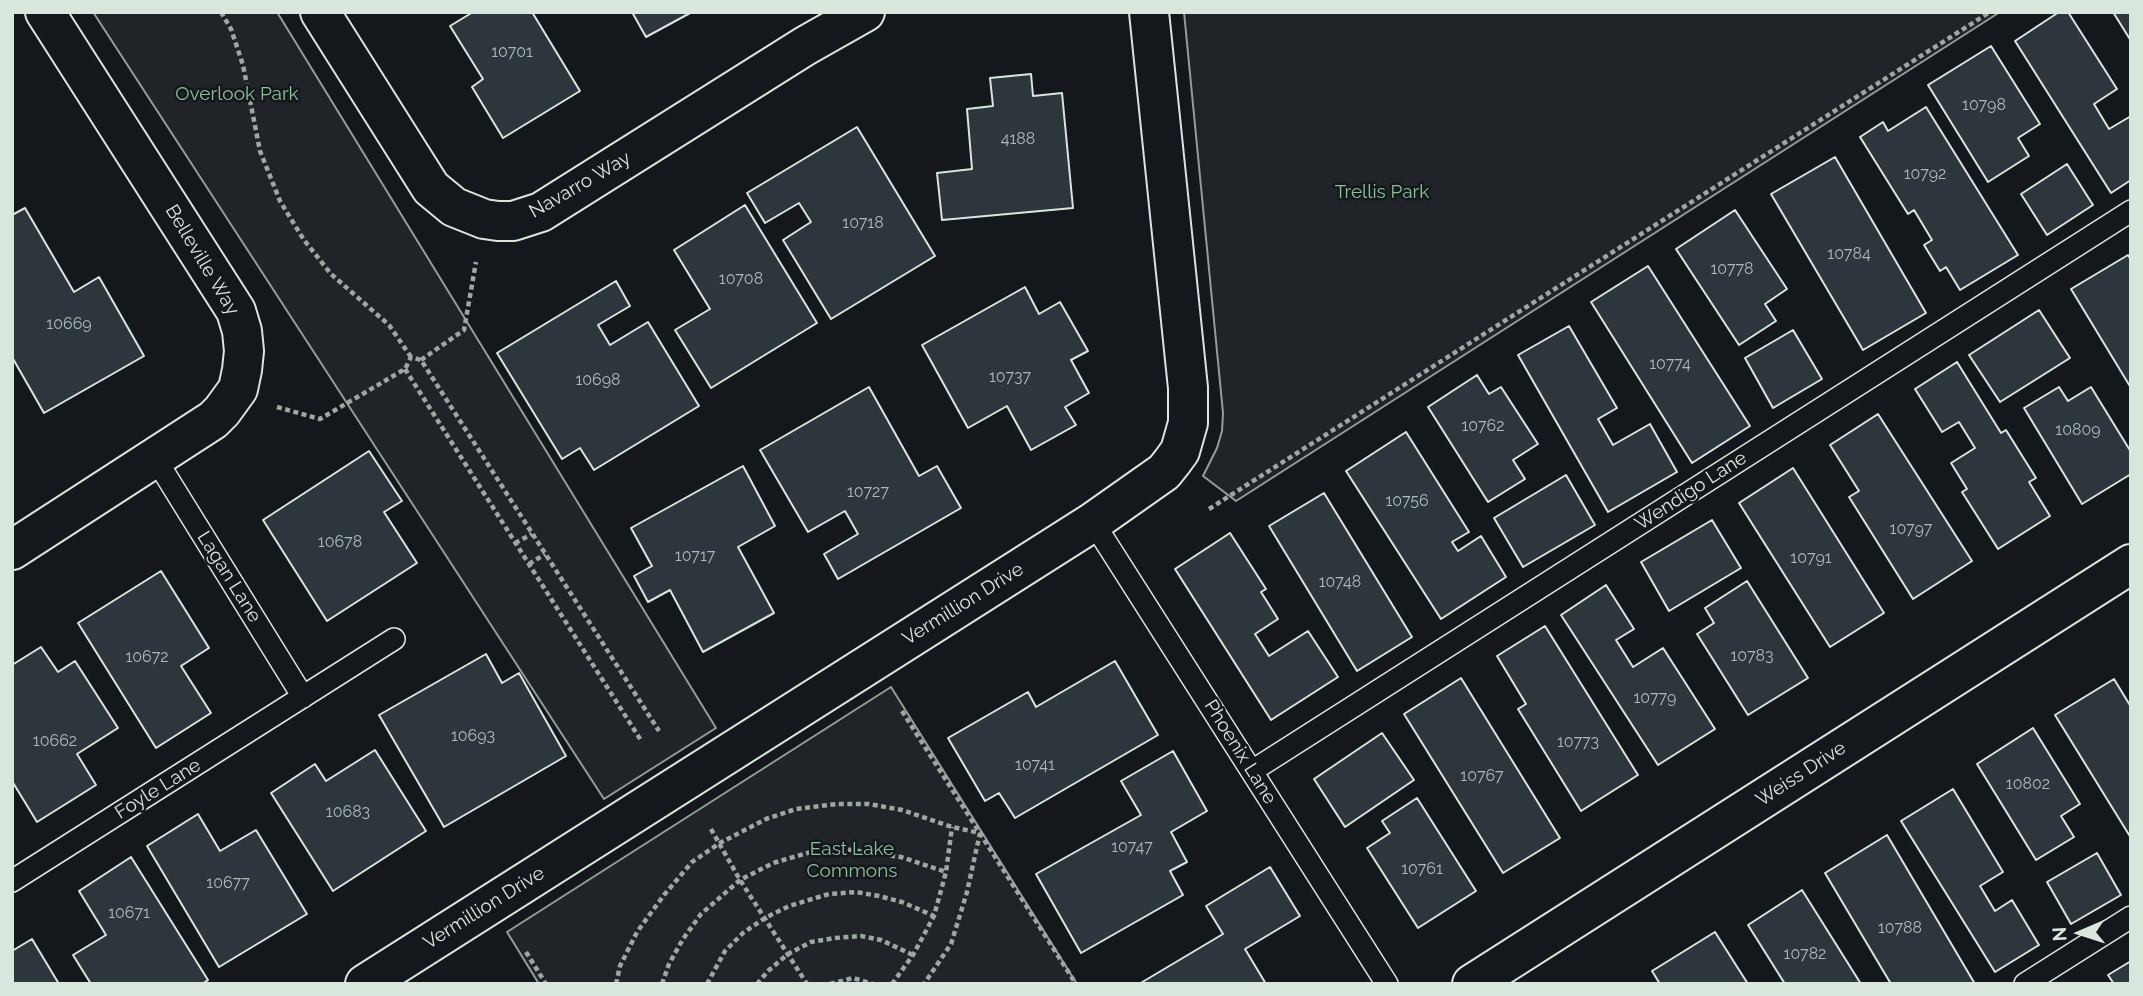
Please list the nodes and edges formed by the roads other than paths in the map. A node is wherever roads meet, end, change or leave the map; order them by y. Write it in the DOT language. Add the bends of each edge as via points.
graph roads {
  1 [pos="45,12"];
  2 [pos="320,12"];
  3 [pos="865,12"];
  4 [pos="1149,12"];
  5 [pos="2131,211"];
  6 [pos="155,458"];
  7 [pos="1093,522"];
  8 [pos="12,550"];
  9 [pos="2131,564"];
  10 [pos="394,639"];
  11 [pos="303,697"];
  12 [pos="1252,771"];
  13 [pos="12,881"];
  14 [pos="2131,917"];
  15 [pos="1490,979"];
  16 [pos="365,984"];
  17 [pos="1387,984"];
  18 [pos="2025,984"];
  1 -- 6 [label="street, Belleville Way" via="236,312 242,331 242,370 230,401 213,420"];
  2 -- 3 [label="street, Navarro Way" via="431,188 462,211 498,221 541,212"];
  4 -- 7 [label="street, Vermillion Drive" via="1188,424 1180,451 1164,472"];
  5 -- 12 [label="lane, Wendigo Lane"];
  6 -- 8 [label="street, Belleville Way"];
  6 -- 11 [label="lane, Lagan Lane"];
  7 -- 12 [label="lane, Phoenix Lane"];
  7 -- 16 [label="street, Vermillion Drive"];
  9 -- 15 [label="street, Weiss Drive"];
  10 -- 11 [label="lane, Foyle Lane"];
  11 -- 13 [label="lane, Foyle Lane"];
  12 -- 17 [label="lane, Phoenix Lane"];
  14 -- 18 [label="lane"];
}
